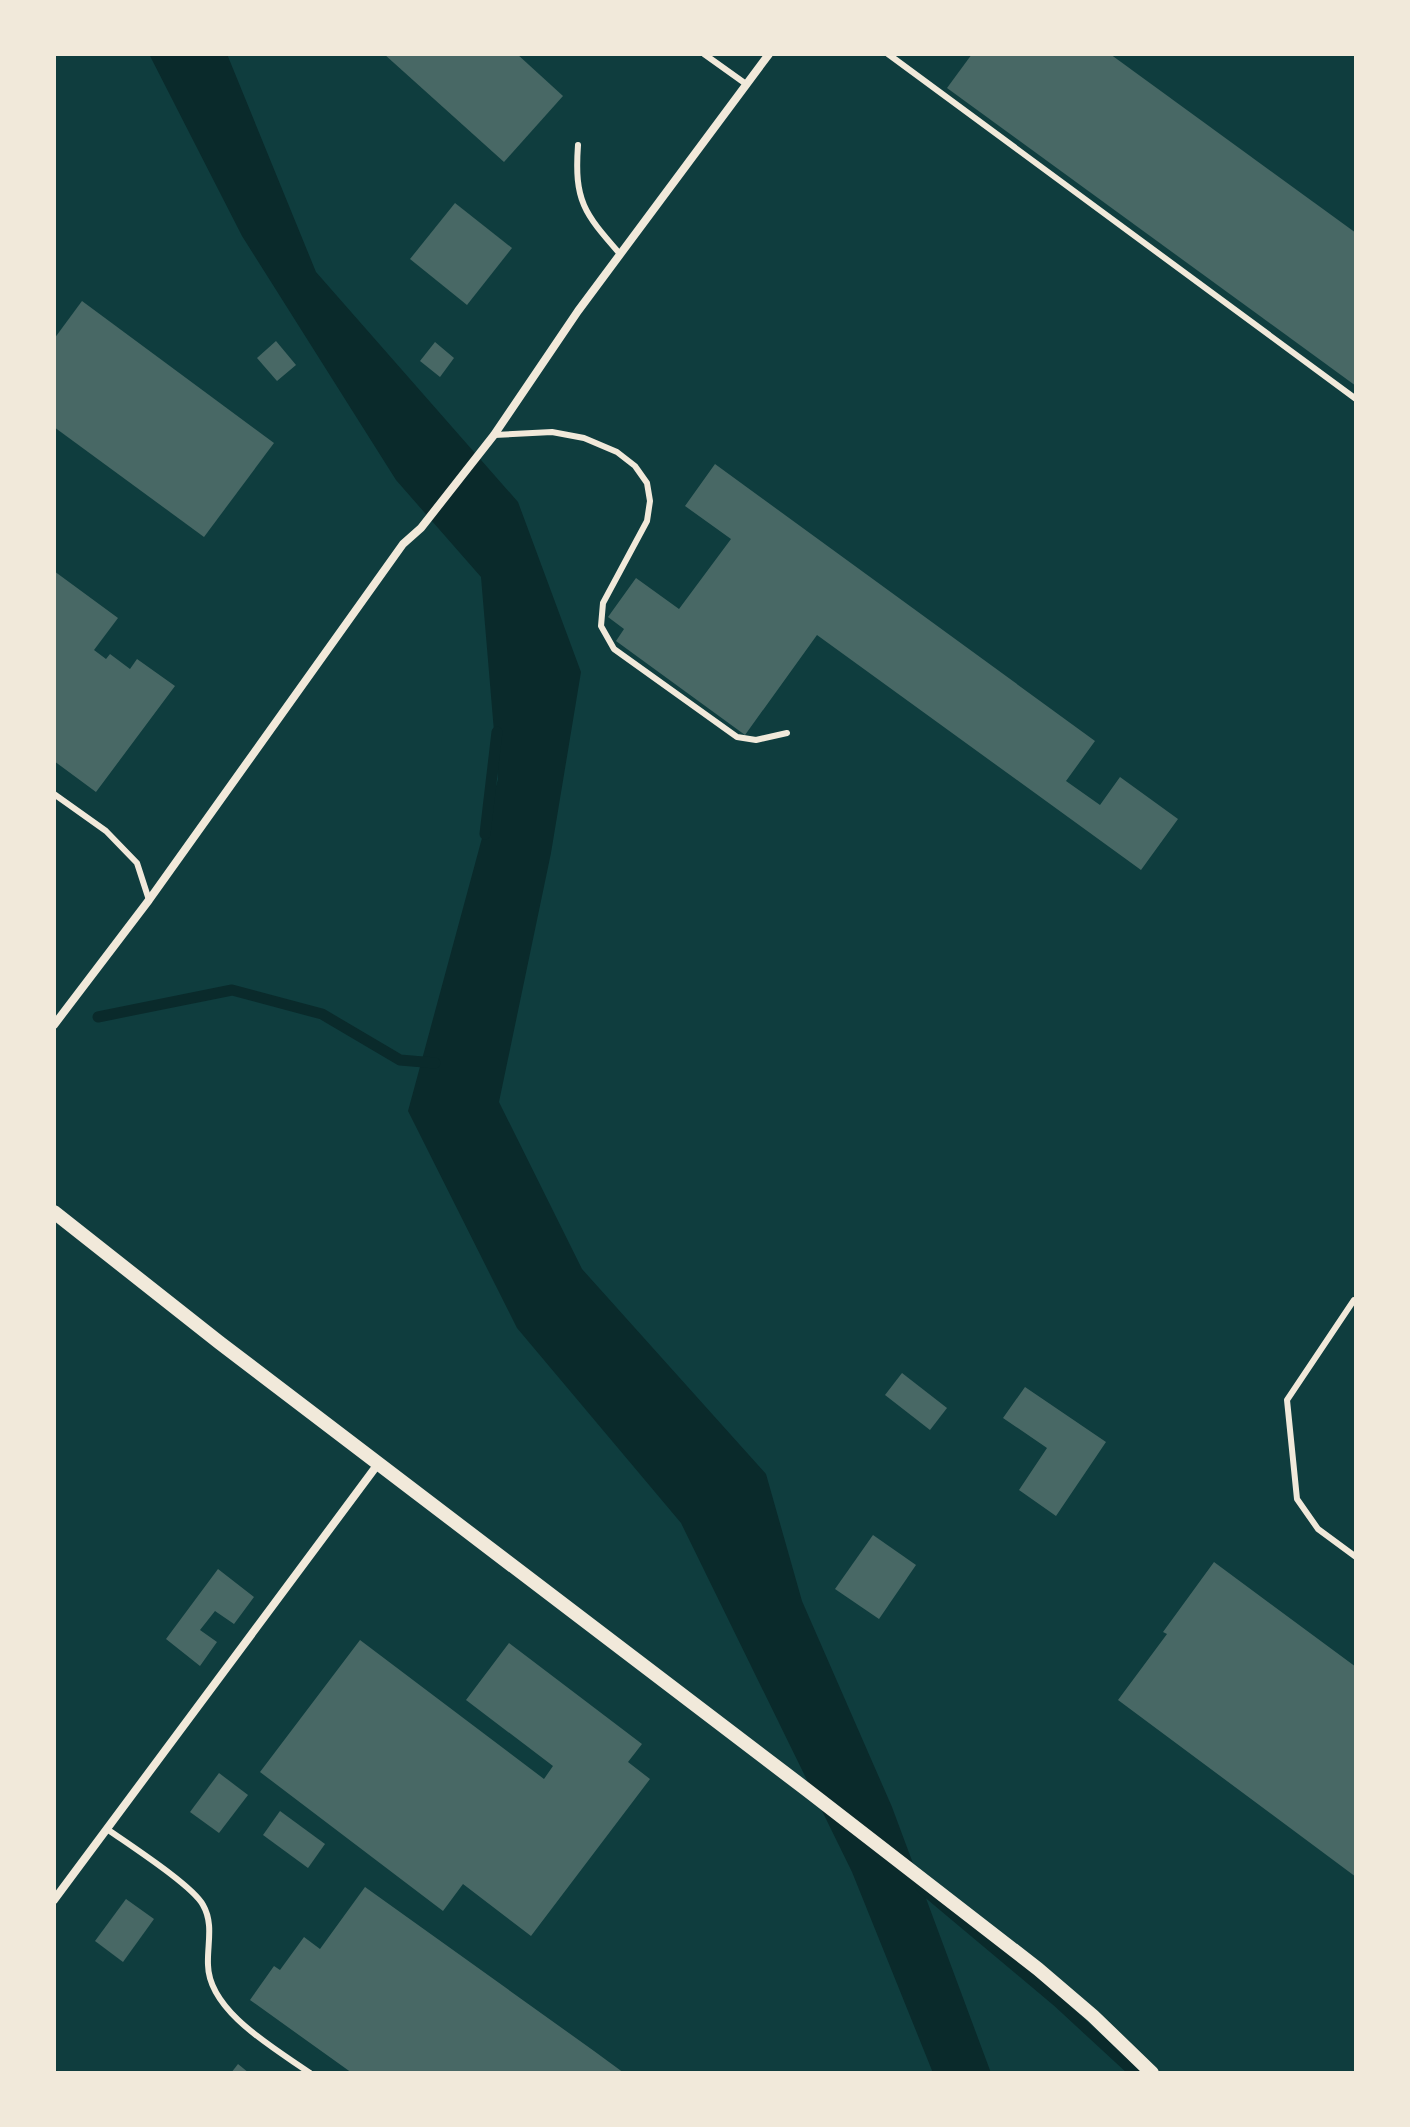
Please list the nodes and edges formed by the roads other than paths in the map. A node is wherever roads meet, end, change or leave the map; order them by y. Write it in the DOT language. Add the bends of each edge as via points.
graph roads {
  1 [pos="704,54"];
  2 [pos="769,54"];
  3 [pos="888,54"];
  4 [pos="746,84"];
  5 [pos="578,145"];
  6 [pos="620,254"];
  7 [pos="1356,399"];
  8 [pos="494,435"];
  9 [pos="787,733"];
  10 [pos="54,794"];
  11 [pos="149,900"];
  12 [pos="54,1025"];
  13 [pos="54,1212"];
  14 [pos="1356,1300"];
  15 [pos="378,1464"];
  16 [pos="1356,1557"];
  17 [pos="107,1829"];
  18 [pos="54,1900"];
  19 [pos="310,2073"];
  20 [pos="1152,2073"];
  1 -- 4 [label="lane"];
  2 -- 4 [label="street"];
  3 -- 7 [label="lane"];
  4 -- 6 [label="street"];
  5 -- 6 [label="lane" via="582,202"];
  6 -- 8 [label="street"];
  8 -- 9 [label="lane" via="552,432 584,438 635,466 647,483 650,501 647,521 603,603 601,626 614,649 737,737 756,740"];
  8 -- 11 [label="street" via="403,544"];
  10 -- 11 [label="lane" via="106,831 137,863"];
  11 -- 12 [label="street"];
  13 -- 15 [label="street"];
  14 -- 16 [label="lane" via="1287,1400 1297,1499 1318,1529"];
  15 -- 17 [label="street"];
  15 -- 20 [label="street" via="1038,1969"];
  17 -- 18 [label="street"];
  17 -- 19 [label="lane" via="203,1904 214,1992 237,2019"];
}
